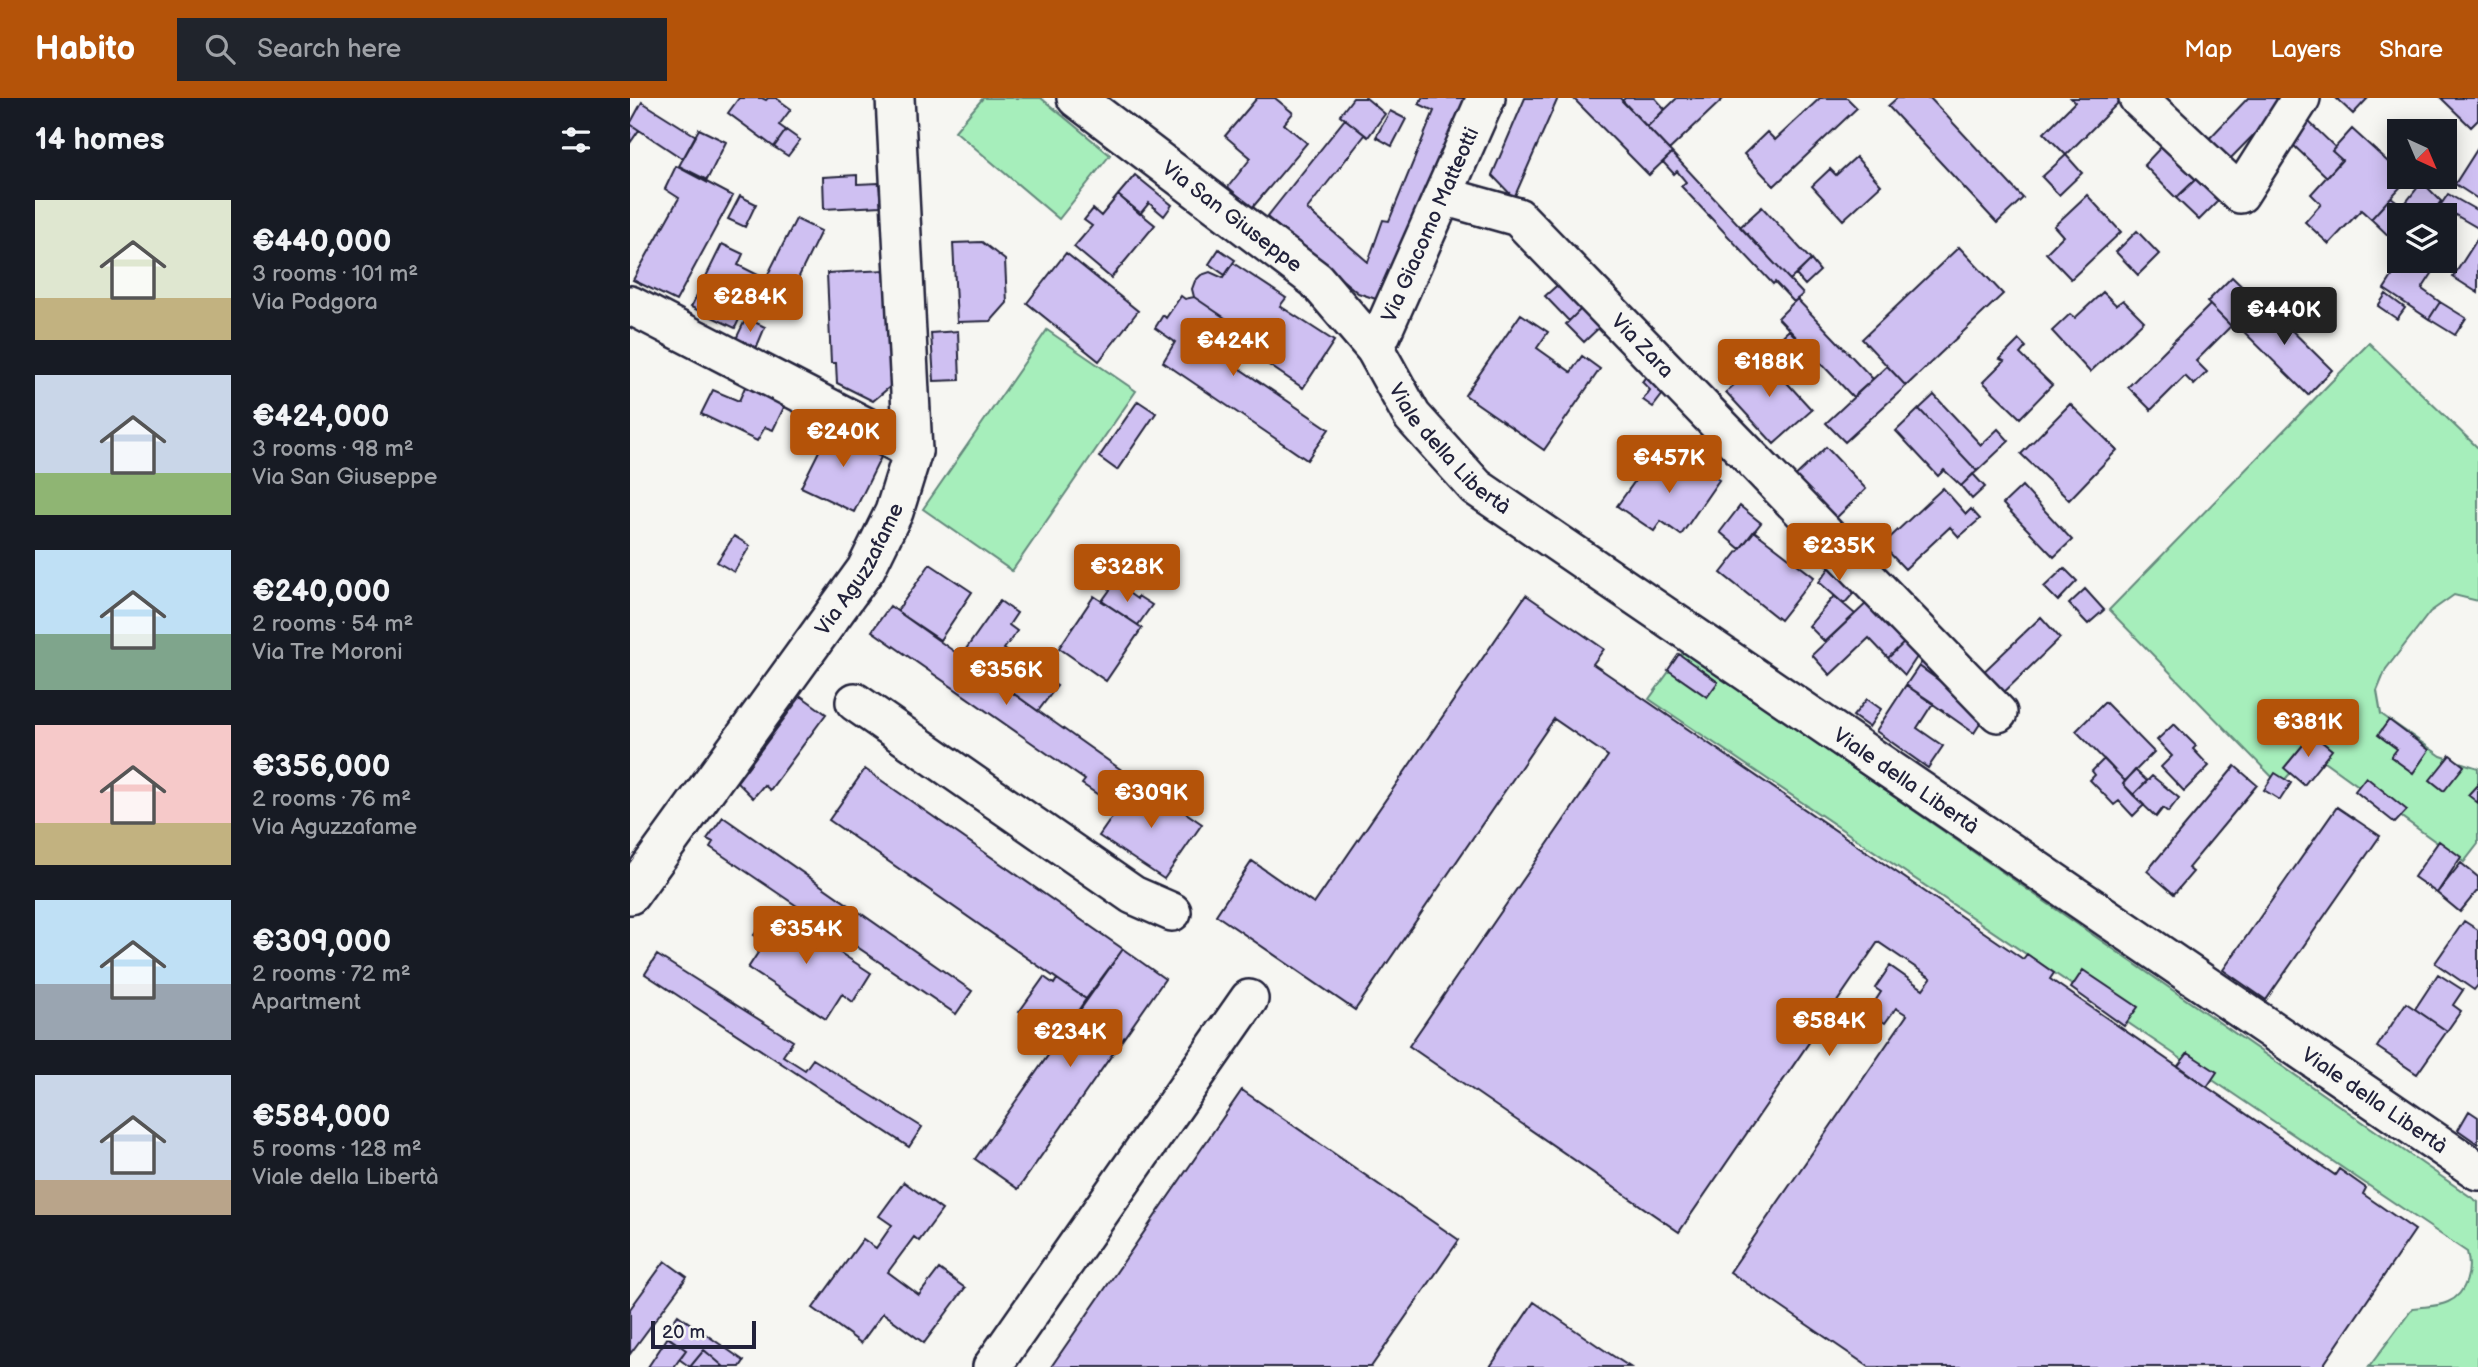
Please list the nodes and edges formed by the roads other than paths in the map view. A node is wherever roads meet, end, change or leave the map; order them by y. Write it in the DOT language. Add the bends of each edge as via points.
graph roads {
  1 [pos="895,98"];
  2 [pos="1076,98"];
  3 [pos="1486,98"];
  4 [pos="2138,98"];
  5 [pos="2301,98"];
  6 [pos="1443,196"];
  7 [pos="630,304"];
  8 [pos="1375,349"];
  9 [pos="912,451"];
  10 [pos="855,702"];
  11 [pos="1997,713"];
  12 [pos="630,895"];
  13 [pos="1172,912"];
  14 [pos="1249,999"];
  15 [pos="2478,1171"];
  16 [pos="992,1367"];
  1 -- 9 [label="street, Via Aguzzafame"];
  2 -- 8 [label="street, Via San Giuseppe" via="1316,280"];
  3 -- 6 [label="street, Via Giacomo Matteotti"];
  4 -- 5 [label="street" via="2240,194"];
  6 -- 8 [label="street, Via Giacomo Matteotti"];
  6 -- 11 [label="street, Via Zara" via="1518,217"];
  7 -- 9 [label="street"];
  8 -- 15 [label="street, Viale della Libertà" via="1412,416 1476,487"];
  9 -- 12 [label="street, Via Aguzzafame" via="894,512 866,569"];
  10 -- 13 [label="street" via="1133,895"];
  14 -- 16 [label="street"];
}
